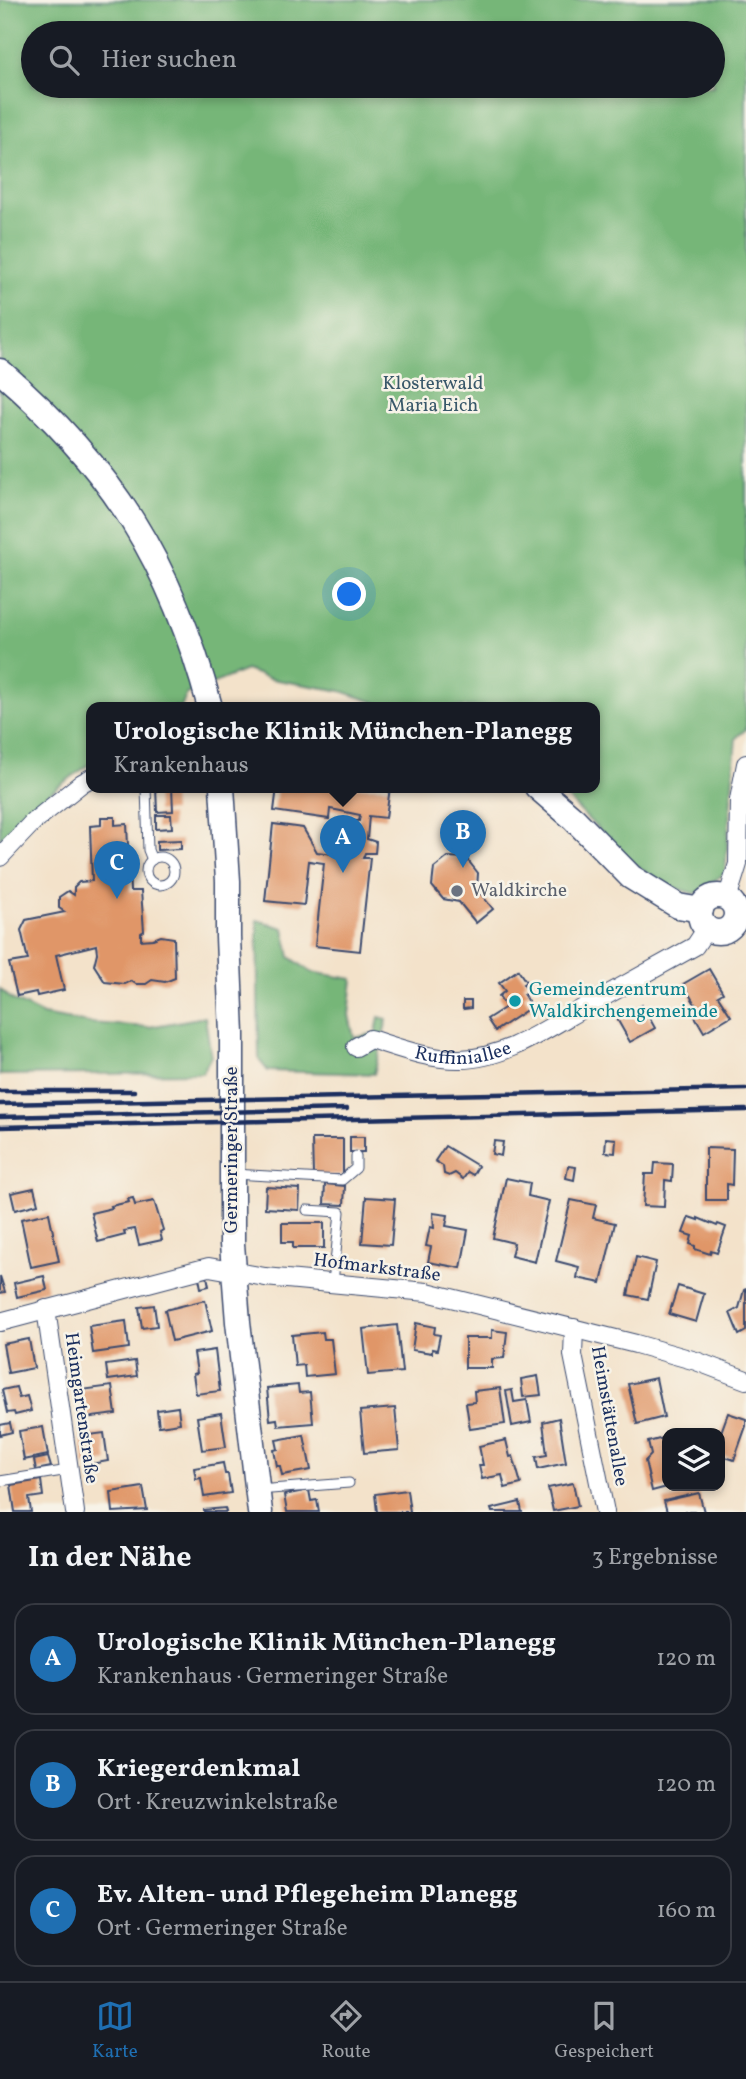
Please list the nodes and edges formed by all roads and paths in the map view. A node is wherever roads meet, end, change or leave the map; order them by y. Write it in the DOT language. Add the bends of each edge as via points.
graph roads {
  1 [pos="0,371"];
  2 [pos="208,702"];
  3 [pos="746,764"];
  4 [pos="86,781"];
  5 [pos="146,793"];
  6 [pos="222,793"];
  7 [pos="544,793"];
  8 [pos="0,857"];
  9 [pos="152,860"];
  10 [pos="736,913"];
  11 [pos="704,919"];
  12 [pos="356,1046"];
  13 [pos="356,1156"];
  14 [pos="232,1174"];
  15 [pos="307,1210"];
  16 [pos="234,1273"];
  17 [pos="333,1283"];
  18 [pos="46,1309"];
  19 [pos="0,1322"];
  20 [pos="574,1328"];
  21 [pos="746,1380"];
  22 [pos="68,1470"];
  23 [pos="0,1481"];
  24 [pos="349,1483"];
  25 [pos="258,1501"];
  26 [pos="75,1512"];
  27 [pos="605,1512"];
  1 -- 2 [label="main road" via="36,401 98,470 146,540 174,601"];
  3 -- 10 [label="street" via="739,800"];
  4 -- 8 [label="street" via="33,822"];
  5 -- 9 [label="lane"];
  6 -- 14 [label="main road, Germeringer Straße" via="232,1024"];
  7 -- 11 [label="main road" via="631,877"];
  10 -- 11 [label="main road, Ruffiniallee" via="727,930 713,932"];
  11 -- 12 [label="street, Ruffiniallee" via="695,946 510,1047 460,1059 421,1056 370,1039"];
  13 -- 14 [label="lane" via="356,1168 342,1181"];
  14 -- 16 [label="main road, Germeringer Straße"];
  15 -- 17 [label="lane" via="340,1212"];
  16 -- 17 [label="street, Hofmarkstraße"];
  16 -- 18 [label="street, Hofmarkstraße" via="209,1267"];
  16 -- 25 [label="main road, Germeringer Straße"];
  17 -- 20 [label="street, Hofmarkstraße" via="427,1292"];
  18 -- 19 [label="street, Hofmarkstraße"];
  18 -- 22 [label="street, Heimgartenstraße"];
  20 -- 21 [label="street, Hofmarkstraße" via="696,1361"];
  20 -- 27 [label="street, Heimstättenallee" via="573,1355"];
  22 -- 23 [label="lane"];
  22 -- 26 [label="street, Heimgartenstraße"];
  24 -- 25 [label="lane"];
}
